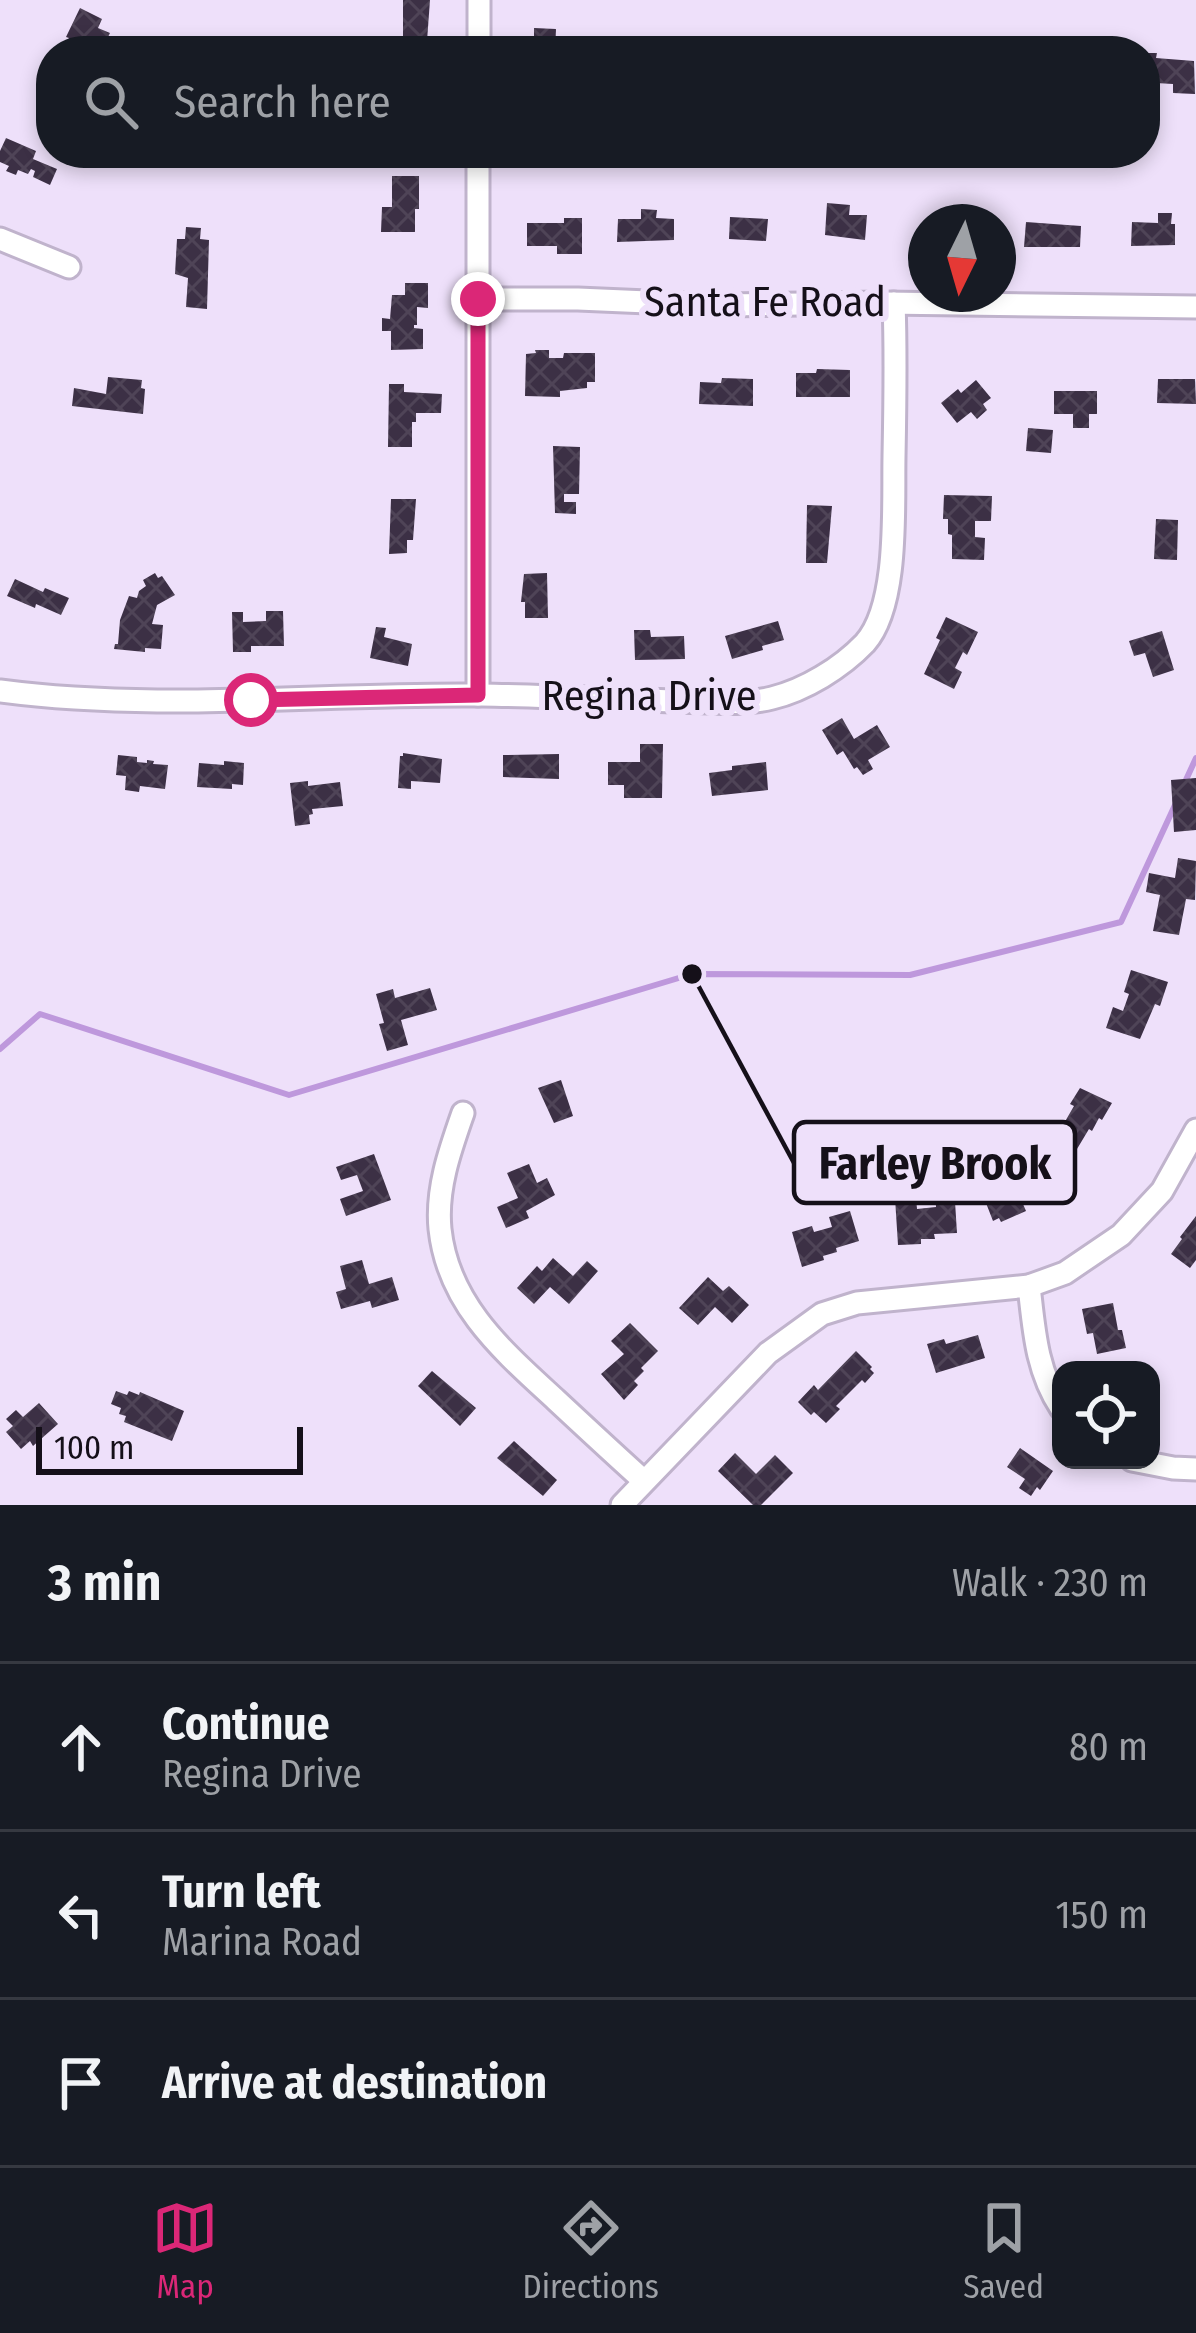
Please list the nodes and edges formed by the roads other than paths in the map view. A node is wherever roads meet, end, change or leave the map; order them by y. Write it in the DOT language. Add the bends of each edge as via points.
graph roads {
  1 [pos="478,0"];
  2 [pos="478,36"];
  3 [pos="478,168"];
  4 [pos="0,238"];
  5 [pos="69,268"];
  6 [pos="478,299"];
  7 [pos="894,303"];
  8 [pos="1196,307"];
  9 [pos="0,691"];
  10 [pos="478,695"];
  11 [pos="463,1113"];
  12 [pos="1196,1130"];
  13 [pos="1029,1286"];
  14 [pos="1052,1393"];
  15 [pos="1160,1465"];
  16 [pos="1196,1468"];
  17 [pos="644,1481"];
  18 [pos="622,1505"];
  1 -- 2 [label="street"];
  3 -- 6 [label="street"];
  4 -- 5 [label="street"];
  6 -- 7 [label="street, Santa Fe Road"];
  6 -- 10 [label="street"];
  7 -- 8 [label="street, Santa Fe Road"];
  7 -- 10 [label="street, Regina Drive" via="892,560 867,640 822,677 770,699"];
  9 -- 10 [label="street, Regina Drive" via="251,700"];
  11 -- 17 [label="street" via="440,1197 446,1260 458,1289 497,1345"];
  12 -- 13 [label="street" via="1162,1191 1121,1235 1065,1273"];
  13 -- 14 [label="street" via="1037,1355"];
  13 -- 17 [label="street" via="857,1303 822,1314 768,1353"];
  15 -- 16 [label="street"];
  17 -- 18 [label="street"];
}
